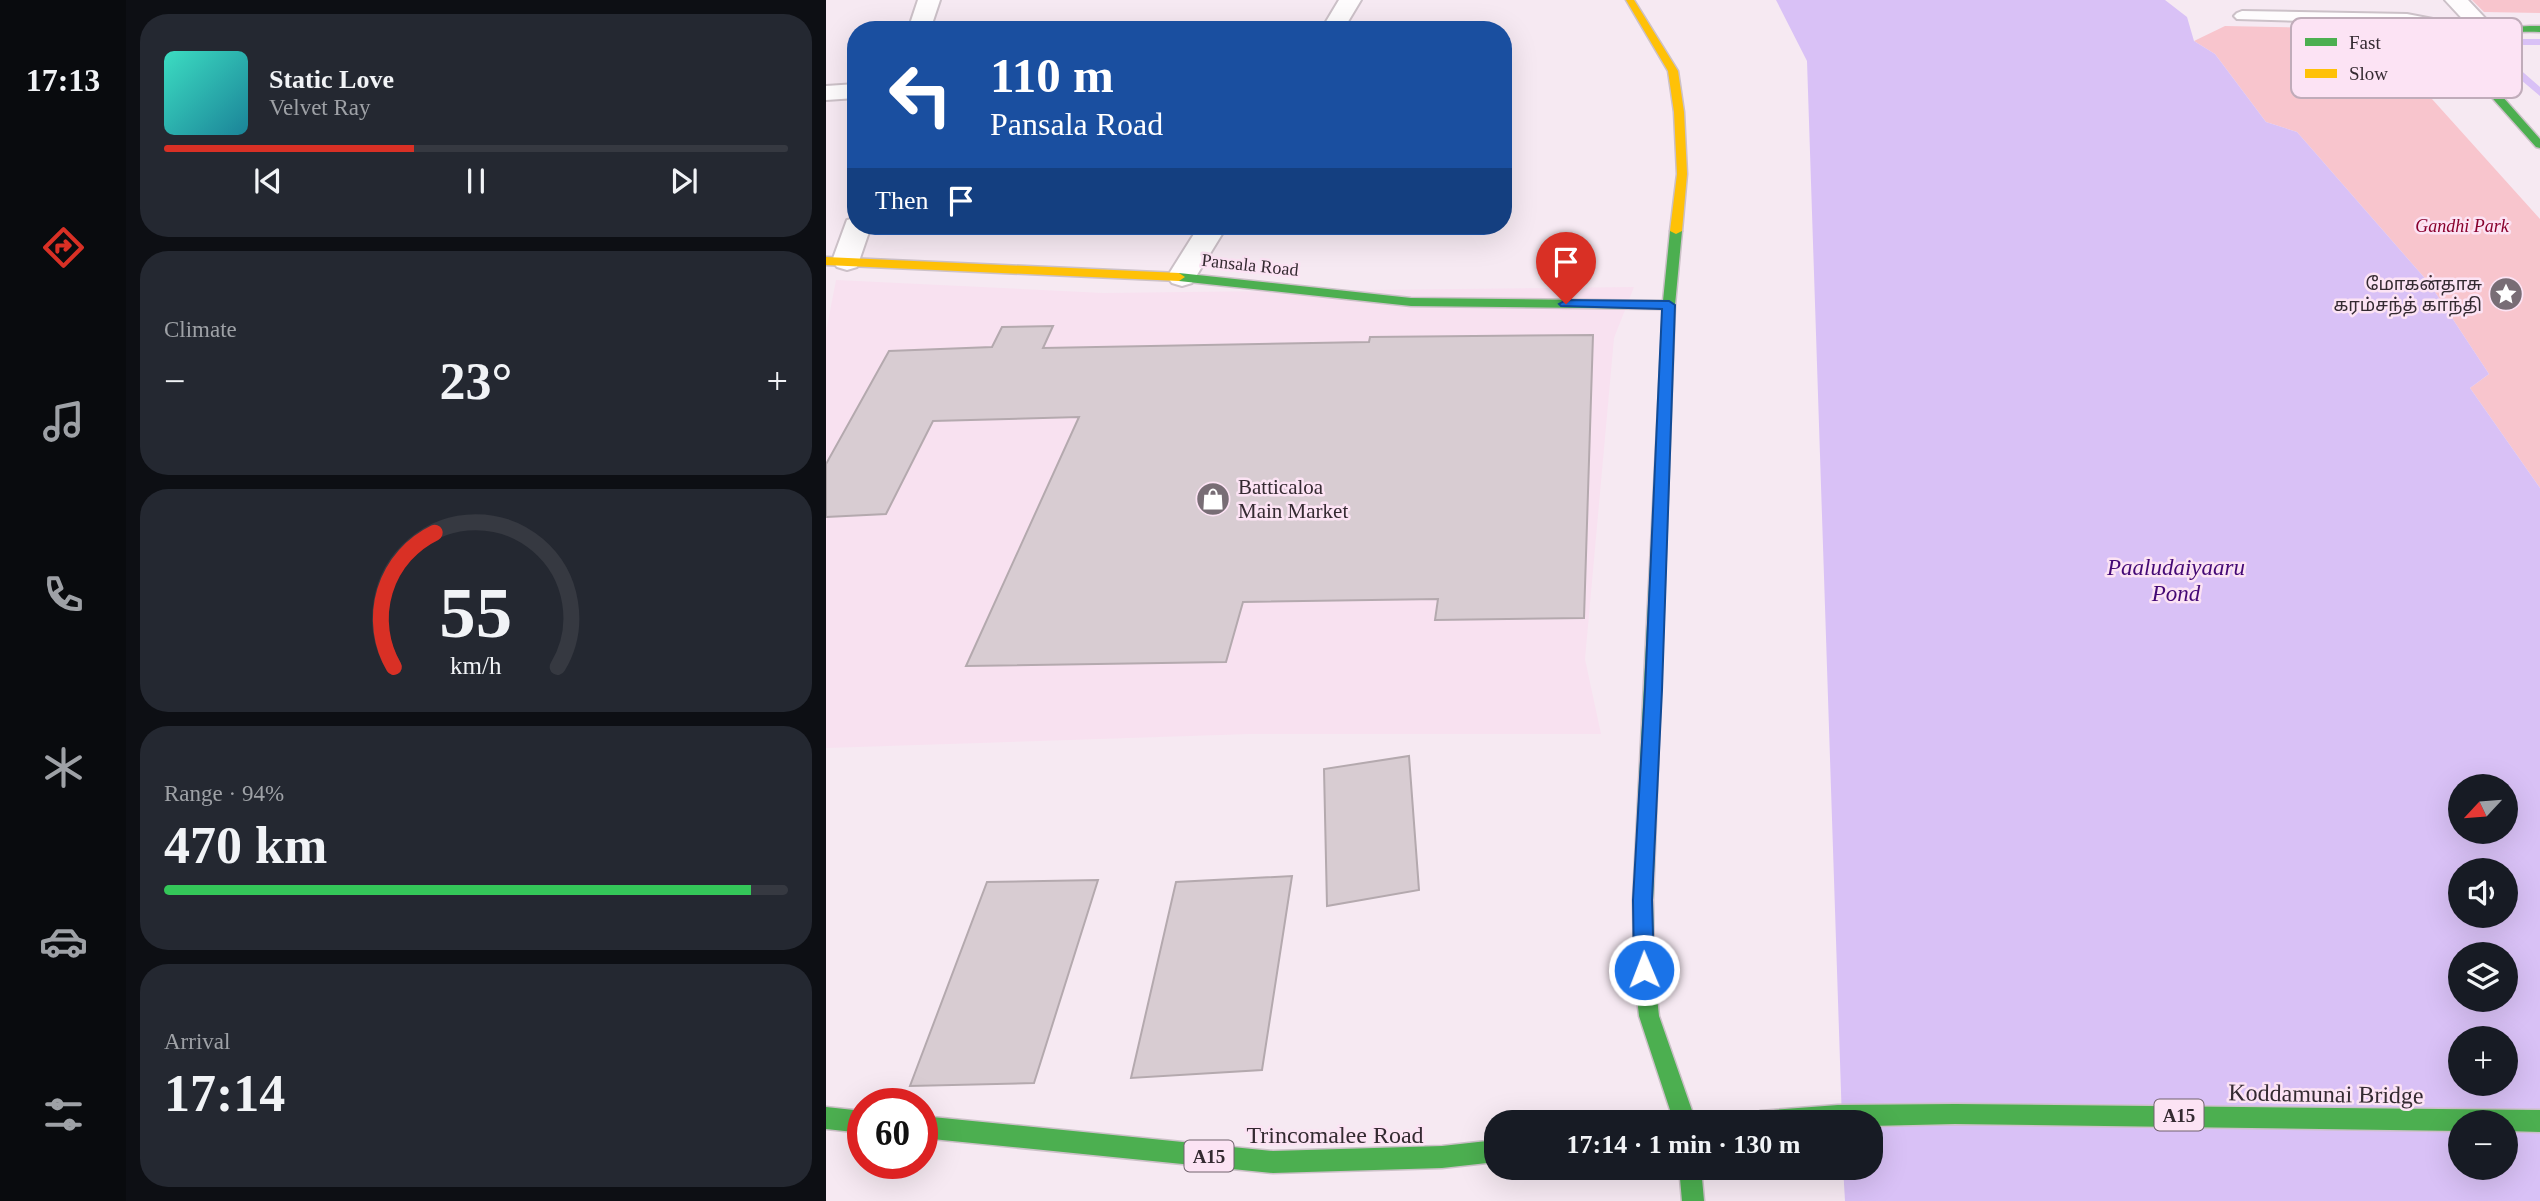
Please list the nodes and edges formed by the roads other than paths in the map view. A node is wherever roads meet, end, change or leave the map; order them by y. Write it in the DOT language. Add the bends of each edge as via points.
graph roads {
  1 [pos="929,0"];
  2 [pos="1350,0"];
  3 [pos="1630,0"];
  4 [pos="2455,0"];
  5 [pos="2242,16"];
  6 [pos="2352,18"];
  7 [pos="2473,18"];
  8 [pos="922,21"];
  9 [pos="1337,21"];
  10 [pos="2540,29"];
  11 [pos="2522,30"];
  12 [pos="847,92"];
  13 [pos="826,93"];
  14 [pos="2498,98"];
  15 [pos="2540,145"];
  16 [pos="852,235"];
  17 [pos="1208,235"];
  18 [pos="836,261"];
  19 [pos="1182,277"];
  20 [pos="1669,305"];
  21 [pos="1681,1110"];
  22 [pos="1883,1116"];
  23 [pos="826,1118"];
  24 [pos="847,1120"];
  25 [pos="2540,1121"];
  26 [pos="938,1129"];
  27 [pos="1484,1152"];
  28 [pos="1691,1180"];
  29 [pos="1692,1201"];
  1 -- 8 [label="street"];
  2 -- 9 [label="street"];
  3 -- 20 [label="main road" via="1673,71 1679,112 1682,174"];
  4 -- 7 [label="street"];
  5 -- 6 [label="lane"];
  10 -- 11 [label="main road"];
  12 -- 13 [label="street"];
  14 -- 15 [label="main road"];
  16 -- 18 [label="street"];
  17 -- 19 [label="street"];
  18 -- 19 [label="main road, Pansala Road"];
  19 -- 20 [label="main road, Pansala Road" via="1411,302"];
  20 -- 21 [label="main road" via="1643,900 1644,970 1649,1016"];
  22 -- 25 [label="main road, Koddamunai Bridge / A15"];
  23 -- 24 [label="main road"];
  26 -- 27 [label="main road, Trincomalee Road / A15" via="1273,1162"];
  28 -- 29 [label="main road"];
}
